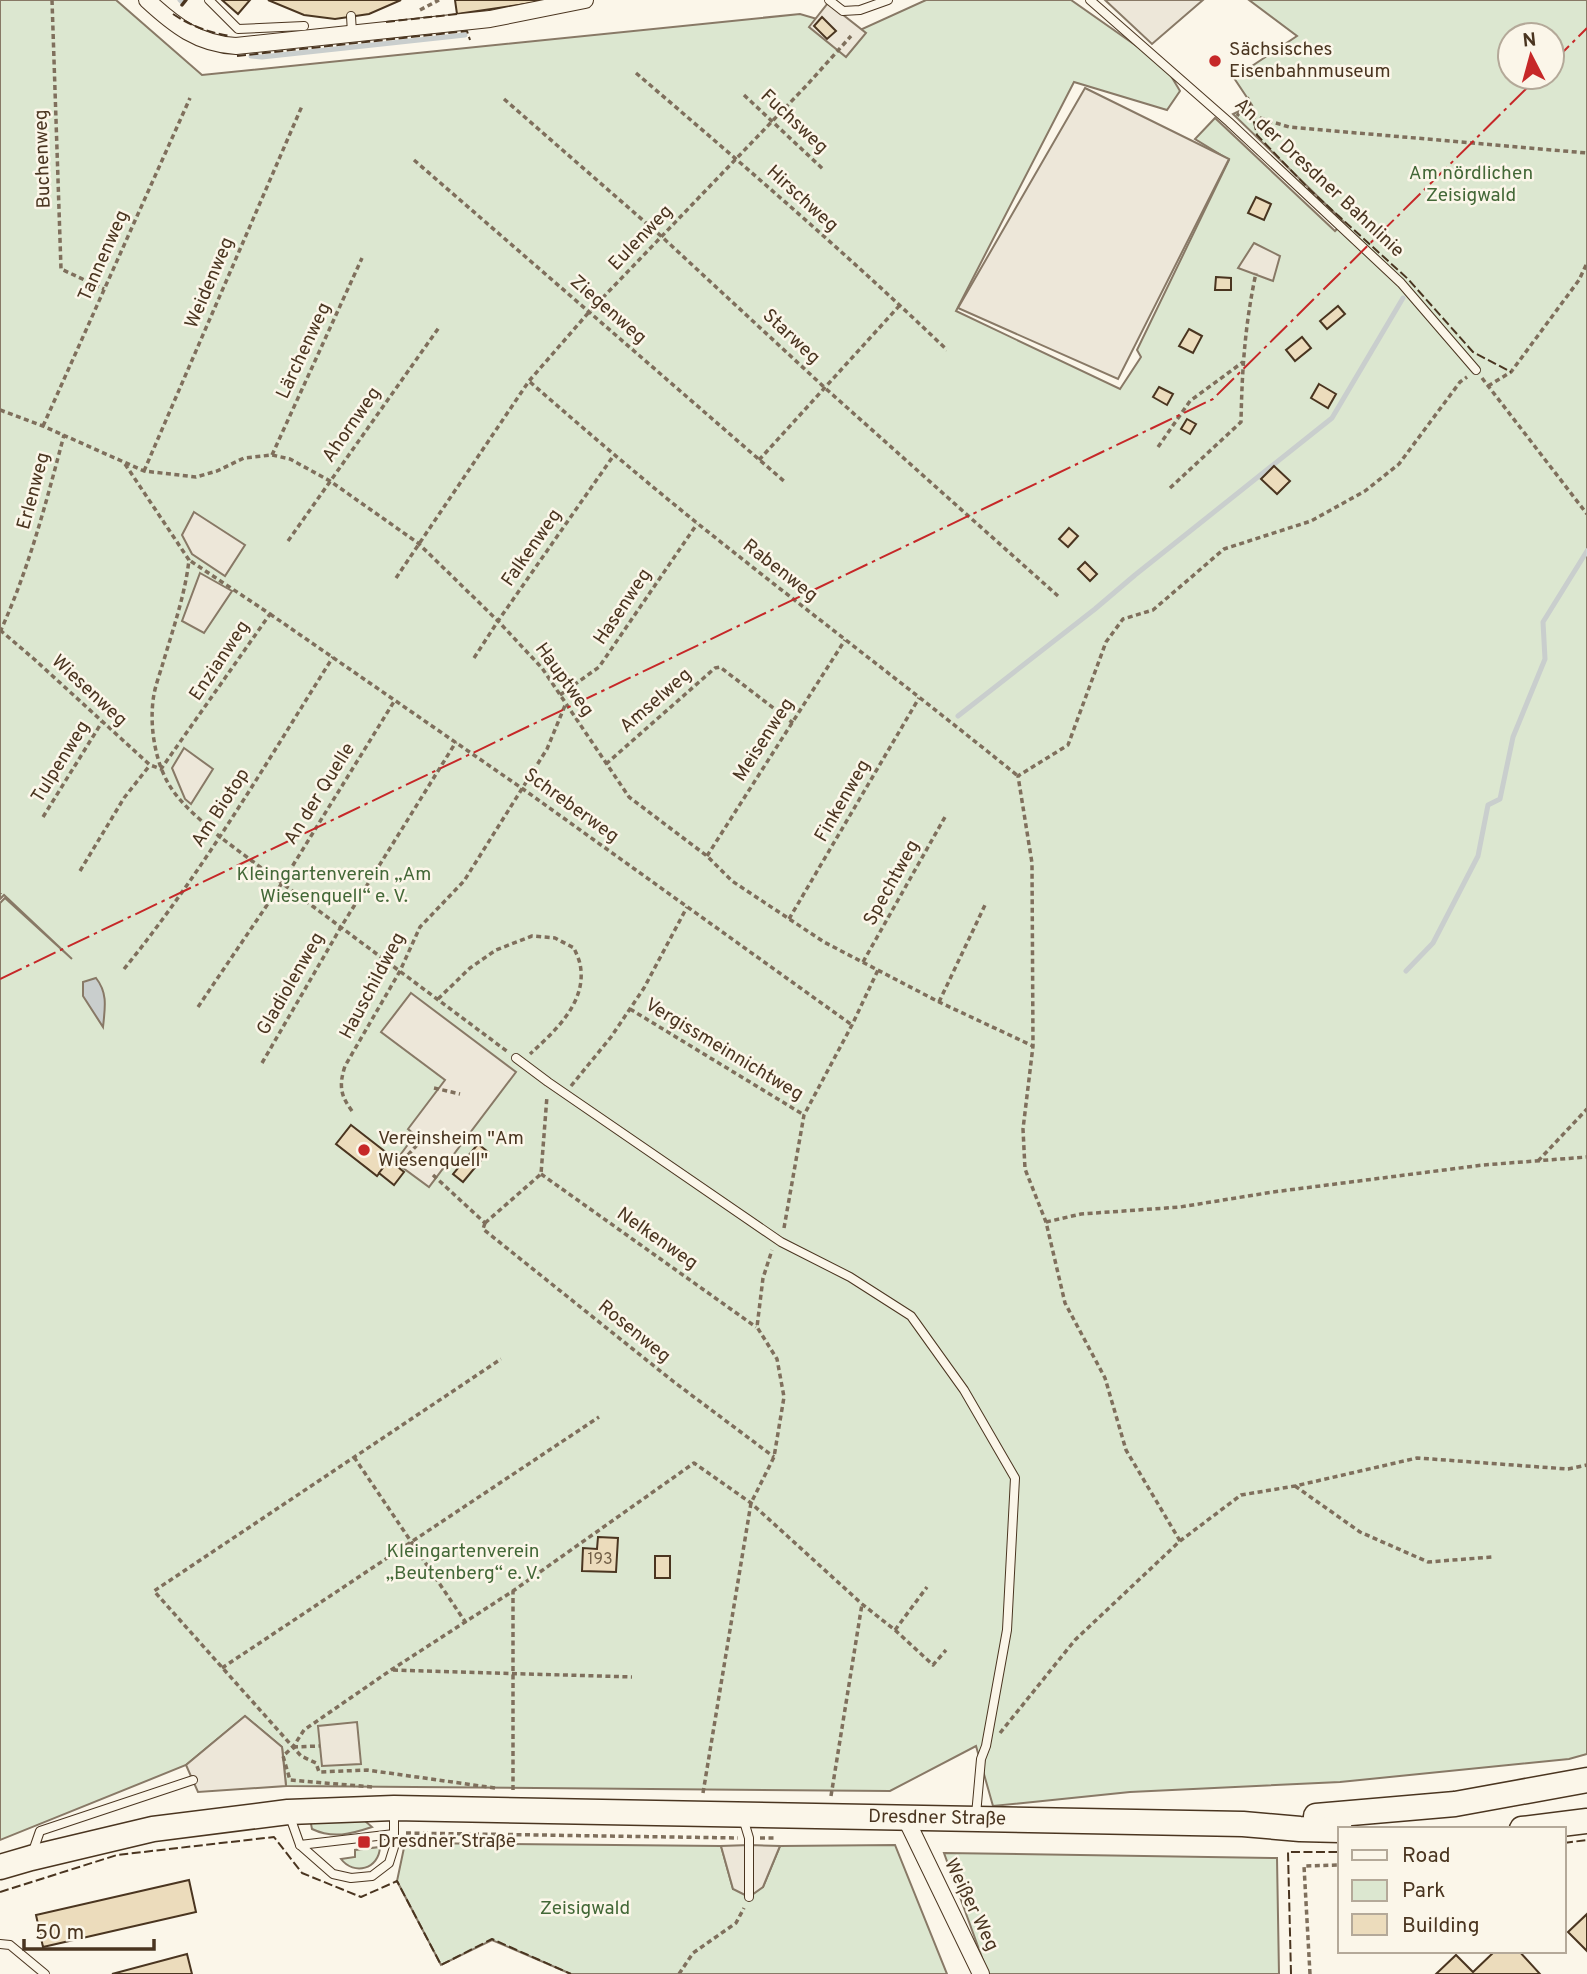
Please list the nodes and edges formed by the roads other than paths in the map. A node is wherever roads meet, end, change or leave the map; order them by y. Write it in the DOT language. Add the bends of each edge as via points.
graph roads {
  1 [pos="147,0"];
  2 [pos="209,0"];
  3 [pos="829,0"];
  4 [pos="888,0"];
  5 [pos="1090,0"];
  6 [pos="575,1"];
  7 [pos="351,16"];
  8 [pos="304,26"];
  9 [pos="238,29"];
  10 [pos="352,33"];
  11 [pos="236,46"];
  12 [pos="1476,370"];
  13 [pos="518,1060"];
  14 [pos="193,1780"];
  15 [pos="1587,1780"];
  16 [pos="394,1808"];
  17 [pos="288,1812"];
  18 [pos="905,1817"];
  19 [pos="976,1818"];
  20 [pos="1587,1821"];
  21 [pos="1243,1824"];
  22 [pos="746,1826"];
  23 [pos="1538,1827"];
  24 [pos="1338,1830"];
  25 [pos="394,1834"];
  26 [pos="300,1845"];
  27 [pos="31,1858"];
  28 [pos="0,1867"];
  29 [pos="750,1897"];
  30 [pos="0,1944"];
  31 [pos="45,1974"];
  32 [pos="981,1974"];
  1 -- 11 [label="street" via="174,25 217,45"];
  2 -- 9 [label="lane"];
  3 -- 4 [label="lane" via="843,11"];
  5 -- 12 [label="lane, An der Dresdner Bahnlinie" via="1401,283"];
  6 -- 10 [label="street" via="490,19"];
  7 -- 10 [label="lane"];
  8 -- 9 [label="lane"];
  9 -- 11 [label="lane"];
  10 -- 11 [label="street"];
  13 -- 19 [label="lane" via="779,1240 911,1316 964,1390 1015,1478 1007,1630 981,1759"];
  14 -- 27 [label="lane" via="40,1831"];
  15 -- 21 [label="main road" via="1455,1804"];
  16 -- 17 [label="main road, Dresdner Straße"];
  16 -- 22 [label="main road, Dresdner Straße"];
  16 -- 25 [label="lane"];
  17 -- 26 [label="lane"];
  17 -- 27 [label="main road, Dresdner Straße" via="153,1829"];
  18 -- 19 [label="main road, Dresdner Straße"];
  18 -- 22 [label="main road, Dresdner Straße"];
  18 -- 32 [label="street, Weißer Weg"];
  19 -- 21 [label="main road, Dresdner Straße"];
  20 -- 23 [label="main road"];
  21 -- 24 [label="main road"];
  22 -- 29 [label="lane"];
  25 -- 26 [label="lane"];
  25 -- 26 [label="lane" via="389,1863 372,1876 333,1874"];
  27 -- 28 [label="main road, Dresdner Straße"];
  30 -- 31 [label="lane" via="10,1945"];
}
